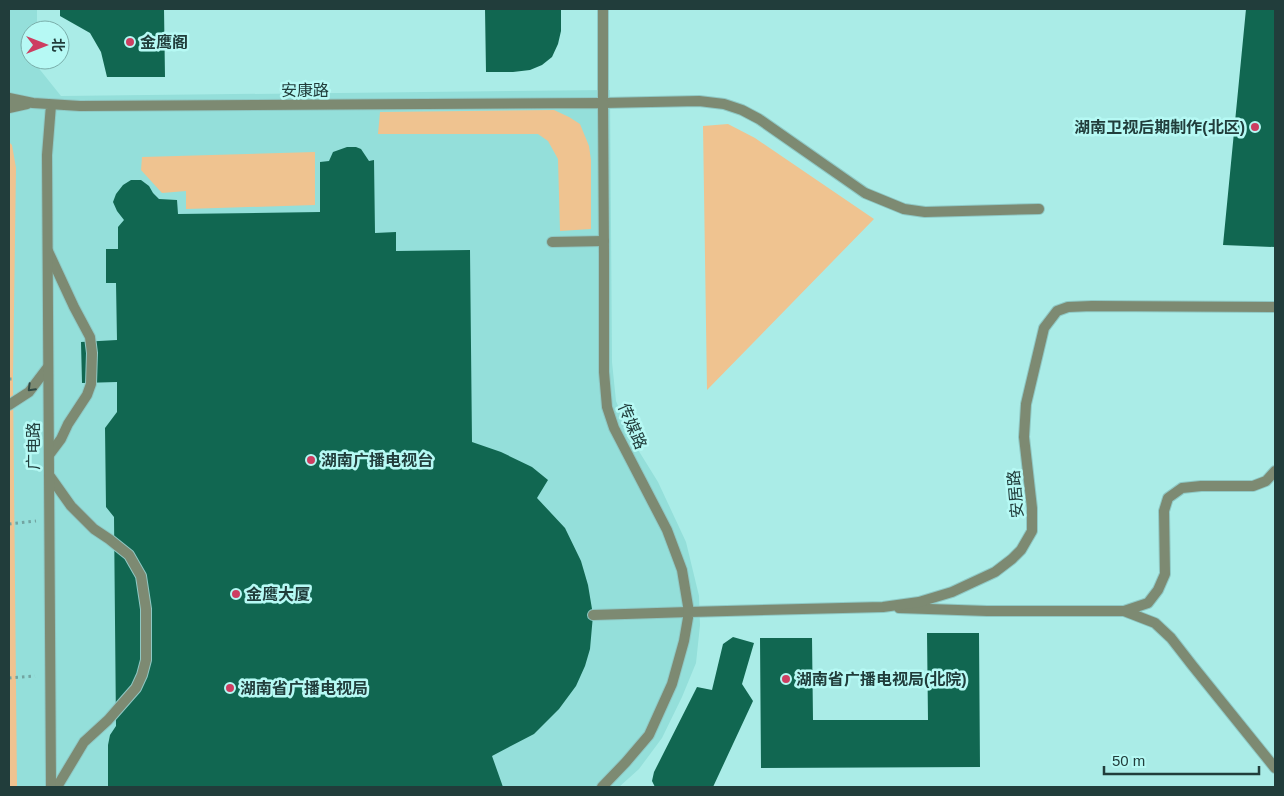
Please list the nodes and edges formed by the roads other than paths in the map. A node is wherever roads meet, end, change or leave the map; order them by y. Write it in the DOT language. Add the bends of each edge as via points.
graph roads {
  1 [pos="603,9"];
  2 [pos="9,98"];
  3 [pos="33,103"];
  4 [pos="603,103"];
  5 [pos="51,105"];
  6 [pos="9,108"];
  7 [pos="1039,209"];
  8 [pos="604,241"];
  9 [pos="552,242"];
  10 [pos="48,251"];
  11 [pos="1275,307"];
  12 [pos="48,367"];
  13 [pos="9,405"];
  14 [pos="49,455"];
  15 [pos="1275,471"];
  16 [pos="49,475"];
  17 [pos="883,607"];
  18 [pos="1124,610"];
  19 [pos="689,612"];
  20 [pos="593,615"];
  21 [pos="1275,768"];
  22 [pos="51,787"];
  23 [pos="57,787"];
  24 [pos="602,787"];
  1 -- 4 [label="street, 传媒路"];
  2 -- 3 [label="street, 安康路"];
  3 -- 5 [label="street, 安康路"];
  3 -- 6 [label="street"];
  4 -- 5 [label="street, 安康路"];
  4 -- 7 [label="street, 安康路" via="699,101 742,110 760,119 865,193 904,209 925,212"];
  4 -- 8 [label="street, 传媒路"];
  5 -- 10 [label="street, 广电路" via="47,155"];
  8 -- 9 [label="street"];
  8 -- 19 [label="street, 传媒路" via="607,407 614,428 668,530 682,570"];
  10 -- 12 [label="street, 广电路"];
  10 -- 14 [label="street" via="90,337 92,353 92,379 87,395"];
  11 -- 17 [label="street, 安居路" via="1092,306 1057,310 1044,328 1026,404 1024,437 1032,531 1021,550 995,572 944,595"];
  12 -- 13 [label="street, one-way" via="29,392"];
  12 -- 14 [label="street, 广电路"];
  14 -- 16 [label="street, 广电路"];
  15 -- 18 [label="street" via="1266,481 1253,486 1182,488 1168,498 1164,511 1164,574 1158,590 1148,603"];
  16 -- 22 [label="street, 广电路"];
  16 -- 23 [label="street" via="71,506 94,529 129,555 141,576 146,609 146,660 136,688 84,742"];
  17 -- 18 [label="street"];
  17 -- 19 [label="street, 安居路"];
  18 -- 21 [label="street" via="1155,623 1171,638"];
  19 -- 20 [label="street, 安居路"];
  19 -- 24 [label="street, 传媒路" via="672,684 649,735"];
}
